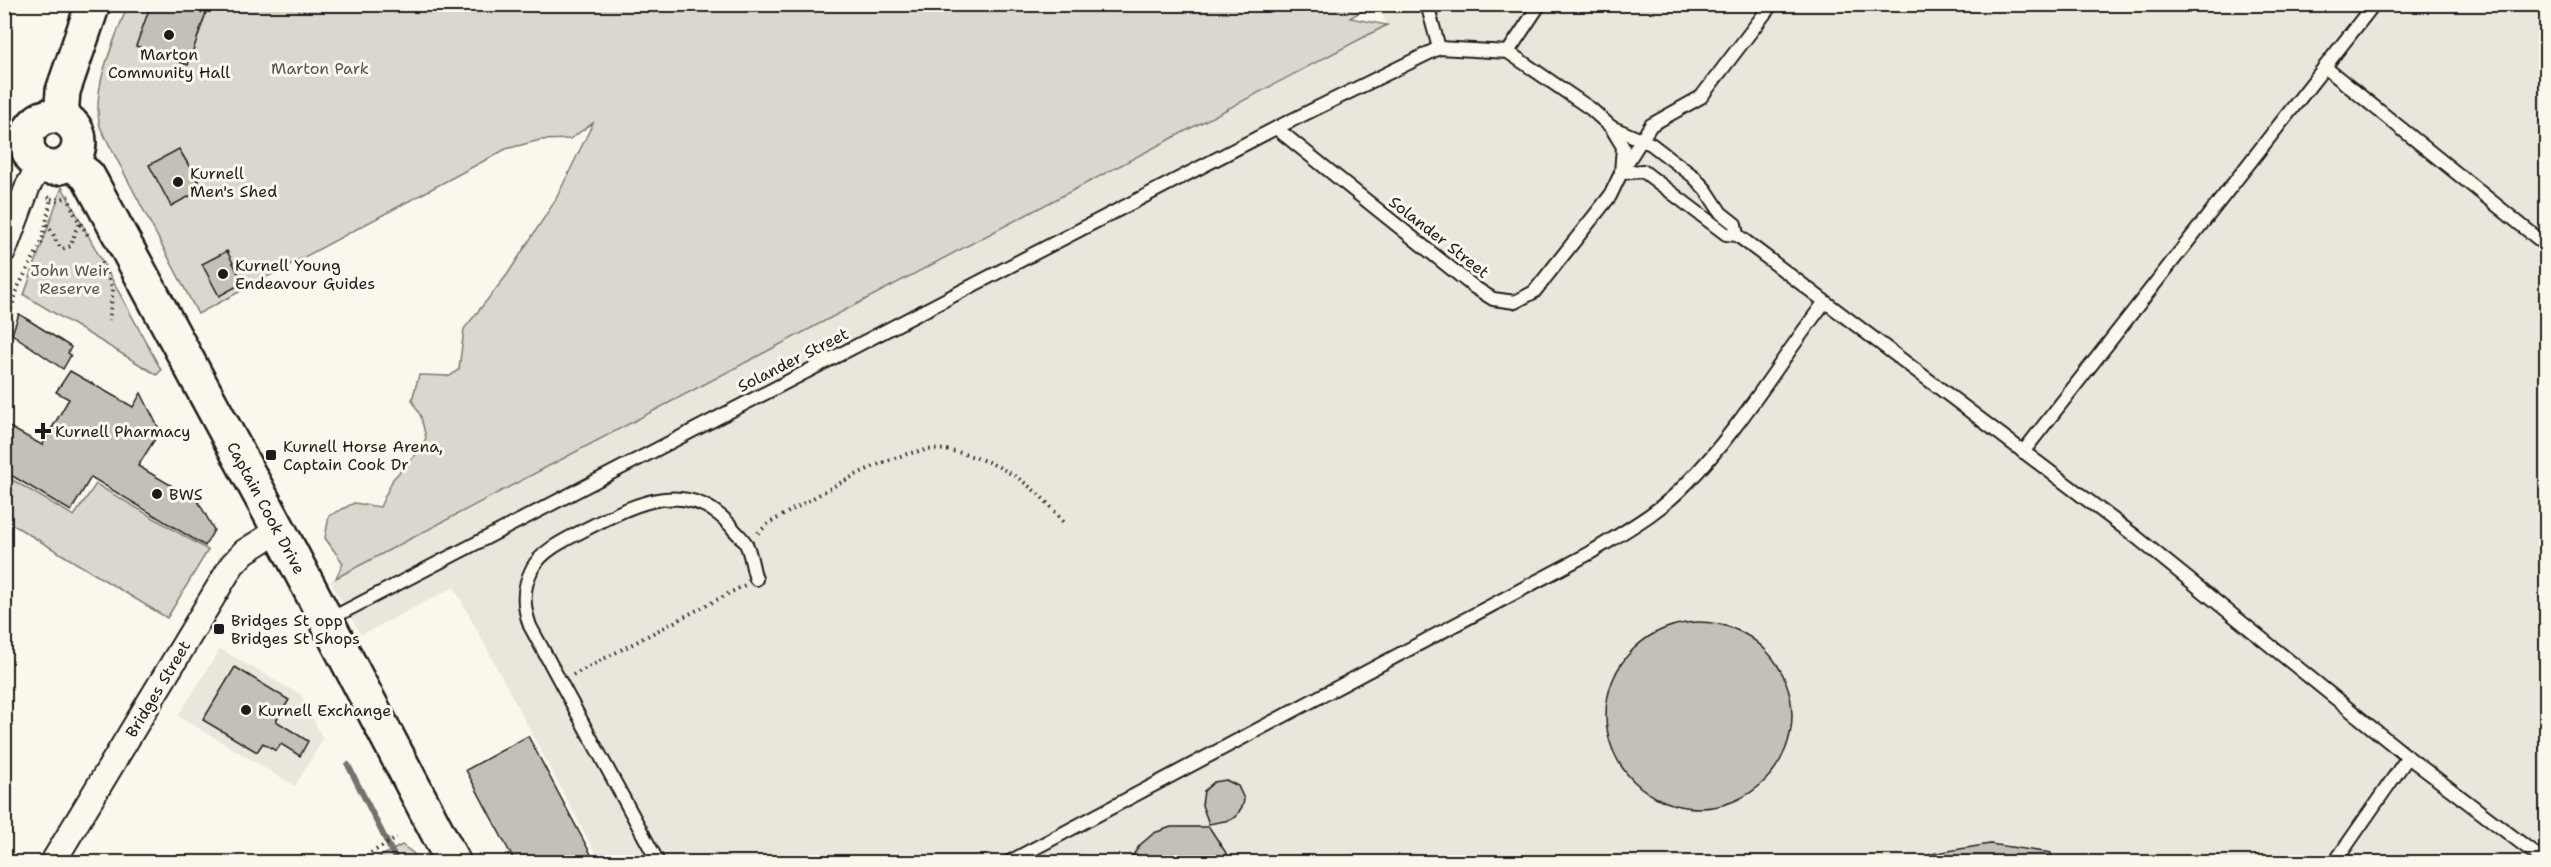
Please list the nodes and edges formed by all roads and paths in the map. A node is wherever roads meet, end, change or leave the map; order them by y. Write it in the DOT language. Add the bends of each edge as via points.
graph roads {
  1 [pos="93,4"];
  2 [pos="1427,4"];
  3 [pos="1540,4"];
  4 [pos="1772,4"];
  5 [pos="2374,4"];
  6 [pos="1439,48"];
  7 [pos="1508,52"];
  8 [pos="2326,68"];
  9 [pos="61,117"];
  10 [pos="1611,127"];
  11 [pos="1276,128"];
  12 [pos="1642,140"];
  13 [pos="1621,173"];
  14 [pos="59,177"];
  15 [pos="51,199"];
  16 [pos="80,224"];
  17 [pos="46,225"];
  18 [pos="1737,235"];
  19 [pos="92,241"];
  20 [pos="2547,245"];
  21 [pos="4,250"];
  22 [pos="101,260"];
  23 [pos="1824,303"];
  24 [pos="109,320"];
  25 [pos="4,332"];
  26 [pos="2023,452"];
  27 [pos="1065,525"];
  28 [pos="279,530"];
  29 [pos="746,544"];
  30 [pos="756,579"];
  31 [pos="325,621"];
  32 [pos="564,690"];
  33 [pos="2408,757"];
  34 [pos="397,838"];
  35 [pos="54,862"];
  36 [pos="363,862"];
  37 [pos="453,862"];
  38 [pos="658,862"];
  39 [pos="1009,862"];
  40 [pos="2335,862"];
  41 [pos="2546,862"];
  1 -- 9 [label="main road" via="63,91"];
  2 -- 6 [label="lane"];
  3 -- 7 [label="lane"];
  4 -- 12 [label="lane" via="1701,97 1651,125"];
  5 -- 8 [label="lane"];
  6 -- 7 [label="lane, Solander Street"];
  6 -- 11 [label="lane, Solander Street"];
  7 -- 10 [label="lane, Solander Street"];
  8 -- 20 [label="lane"];
  8 -- 26 [label="lane"];
  9 -- 14 [label="main road" via="69,121 79,137 76,155"];
  9 -- 14 [label="main road" via="42,118 30,132 29,150"];
  10 -- 12 [label="lane"];
  10 -- 13 [label="lane, Solander Street" via="1623,147"];
  11 -- 13 [label="lane, Solander Street" via="1474,287 1493,299 1515,302 1534,292 1610,196"];
  11 -- 31 [label="lane, Solander Street"];
  12 -- 13 [label="lane"];
  12 -- 18 [label="lane" via="1652,144 1706,190 1721,213 1735,224"];
  13 -- 18 [label="lane" via="1643,171 1726,234"];
  14 -- 15 [label="path"];
  14 -- 15 [label="path" via="59,201"];
  14 -- 16 [label="path"];
  14 -- 21 [label="street"];
  14 -- 28 [label="main road, Captain Cook Drive"];
  15 -- 17 [label="path"];
  16 -- 17 [label="path" via="71,246 63,249"];
  16 -- 19 [label="path"];
  17 -- 25 [label="path" via="42,242 18,287"];
  18 -- 23 [label="lane"];
  22 -- 24 [label="path" via="112,289"];
  23 -- 26 [label="lane"];
  23 -- 39 [label="lane" via="1713,454 1660,508 1590,553"];
  26 -- 33 [label="lane" via="2134,536"];
  27 -- 29 [label="path" via="1051,504 1001,468 973,456 927,449 902,455 853,478 769,524"];
  28 -- 31 [label="main road, Captain Cook Drive"];
  28 -- 35 [label="street, Bridges Street" via="244,552 232,566"];
  29 -- 30 [label="lane"];
  29 -- 32 [label="lane" via="718,512 694,501 672,497 646,501 546,553 532,567 524,587 524,609"];
  30 -- 32 [label="path" via="569,677"];
  31 -- 37 [label="main road, Captain Cook Drive"];
  32 -- 38 [label="lane"];
  33 -- 40 [label="lane"];
  33 -- 41 [label="lane"];
  34 -- 36 [label="path" via="369,854"];
}
